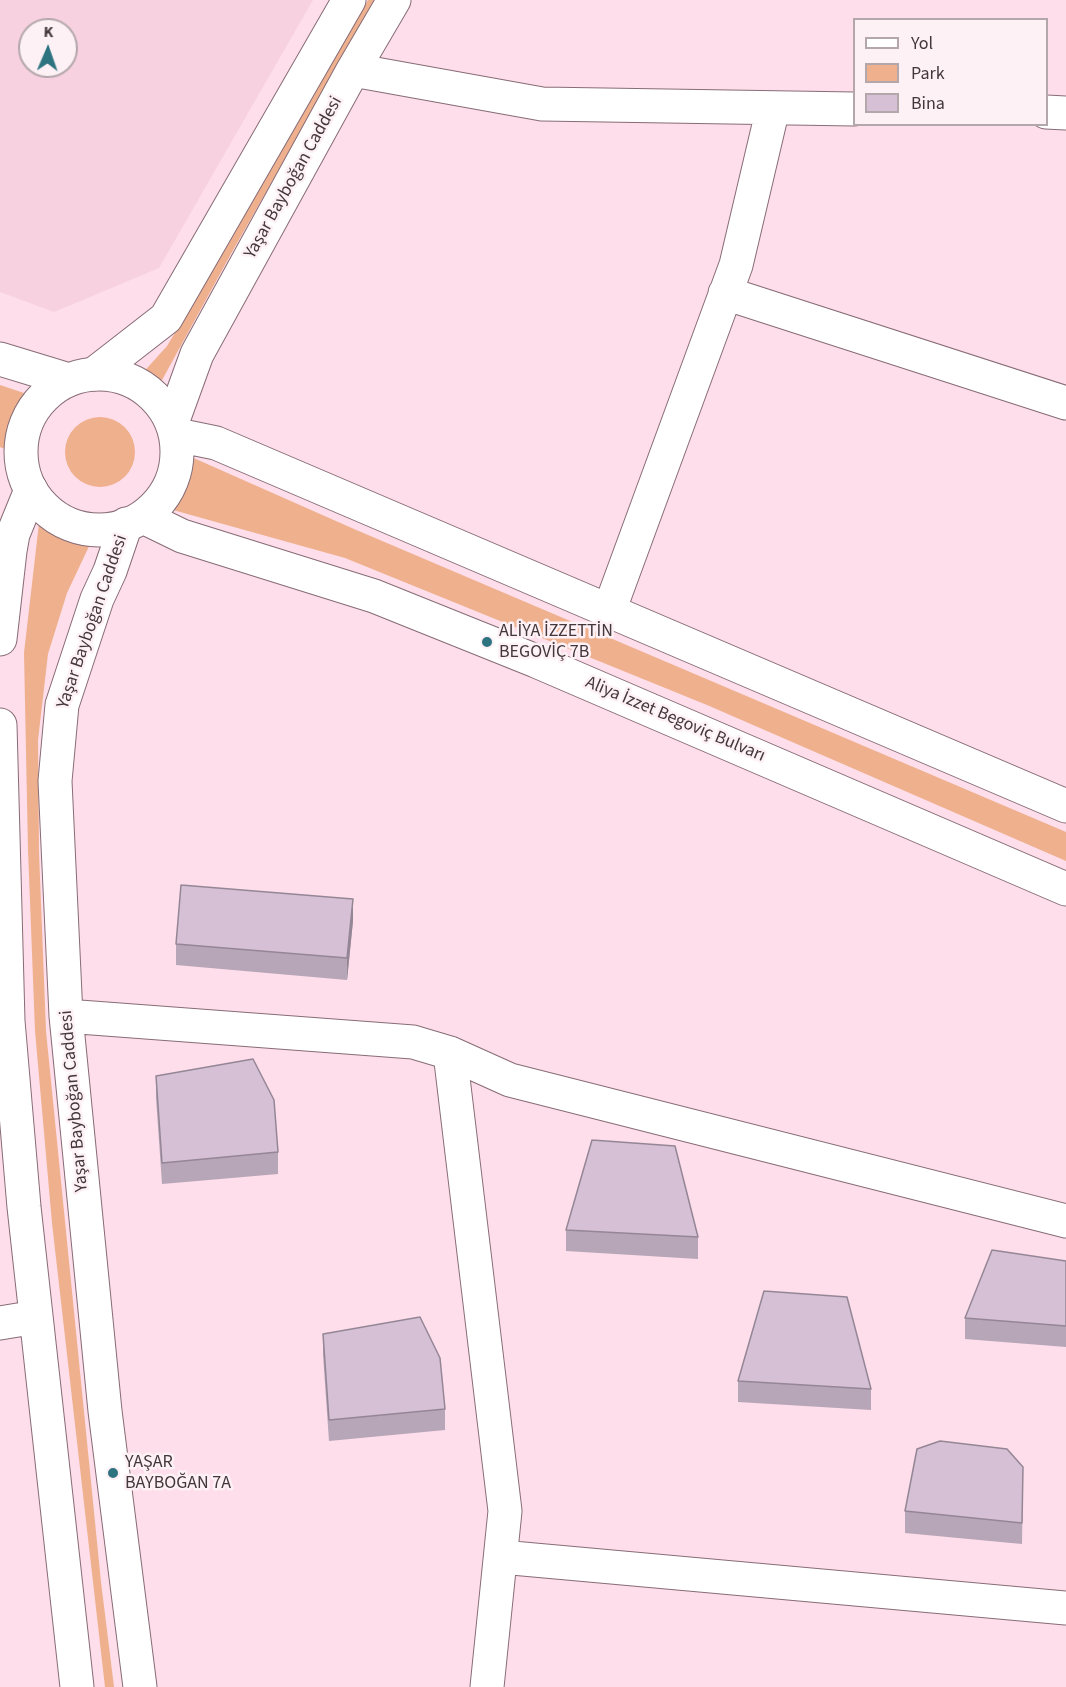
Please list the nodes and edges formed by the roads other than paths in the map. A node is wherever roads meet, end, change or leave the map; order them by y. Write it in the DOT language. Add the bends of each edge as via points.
graph roads {
  1 [pos="349,0"];
  2 [pos="394,0"];
  3 [pos="353,69"];
  4 [pos="773,108"];
  5 [pos="853,109"];
  6 [pos="1048,112"];
  7 [pos="1066,112"];
  8 [pos="725,293"];
  9 [pos="0,359"];
  10 [pos="82,377"];
  11 [pos="1066,403"];
  12 [pos="174,429"];
  13 [pos="18,477"];
  14 [pos="135,520"];
  15 [pos="609,611"];
  16 [pos="0,639"];
  17 [pos="0,725"];
  18 [pos="1066,806"];
  19 [pos="1066,889"];
  20 [pos="66,1016"];
  21 [pos="4,1021"];
  22 [pos="450,1053"];
  23 [pos="1066,1221"];
  24 [pos="36,1317"];
  25 [pos="0,1323"];
  26 [pos="501,1557"];
  27 [pos="1066,1608"];
  28 [pos="77,1687"];
  29 [pos="140,1687"];
  30 [pos="487,1687"];
  1 -- 10 [label="street" via="166,318"];
  2 -- 3 [label="street, Yaşar Bayboğan Caddesi"];
  3 -- 4 [label="street" via="542,104"];
  3 -- 12 [label="street, Yaşar Bayboğan Caddesi" via="197,354"];
  4 -- 5 [label="street"];
  4 -- 8 [label="street" via="736,265"];
  6 -- 7 [label="street"];
  8 -- 11 [label="street"];
  8 -- 15 [label="street"];
  9 -- 10 [label="street"];
  10 -- 12 [label="street" via="132,381 159,404"];
  10 -- 13 [label="street" via="48,392 33,411 23,432"];
  12 -- 14 [label="street" via="174,470 166,492"];
  12 -- 15 [label="street" via="216,443"];
  13 -- 14 [label="street" via="58,519 81,528 107,530"];
  13 -- 16 [label="street"];
  14 -- 19 [label="street, Aliya İzzet Begoviç Bulvarı" via="374,596 536,661"];
  14 -- 20 [label="street, Yaşar Bayboğan Caddesi" via="97,599 62,705 55,781"];
  15 -- 18 [label="street"];
  17 -- 21 [label="street"];
  20 -- 22 [label="street" via="413,1042"];
  20 -- 29 [label="street, Yaşar Bayboğan Caddesi" via="105,1411"];
  21 -- 24 [label="street"];
  22 -- 23 [label="street" via="510,1080"];
  22 -- 26 [label="street" via="505,1511"];
  24 -- 25 [label="street"];
  24 -- 28 [label="street"];
  26 -- 27 [label="street"];
  26 -- 30 [label="street"];
}
